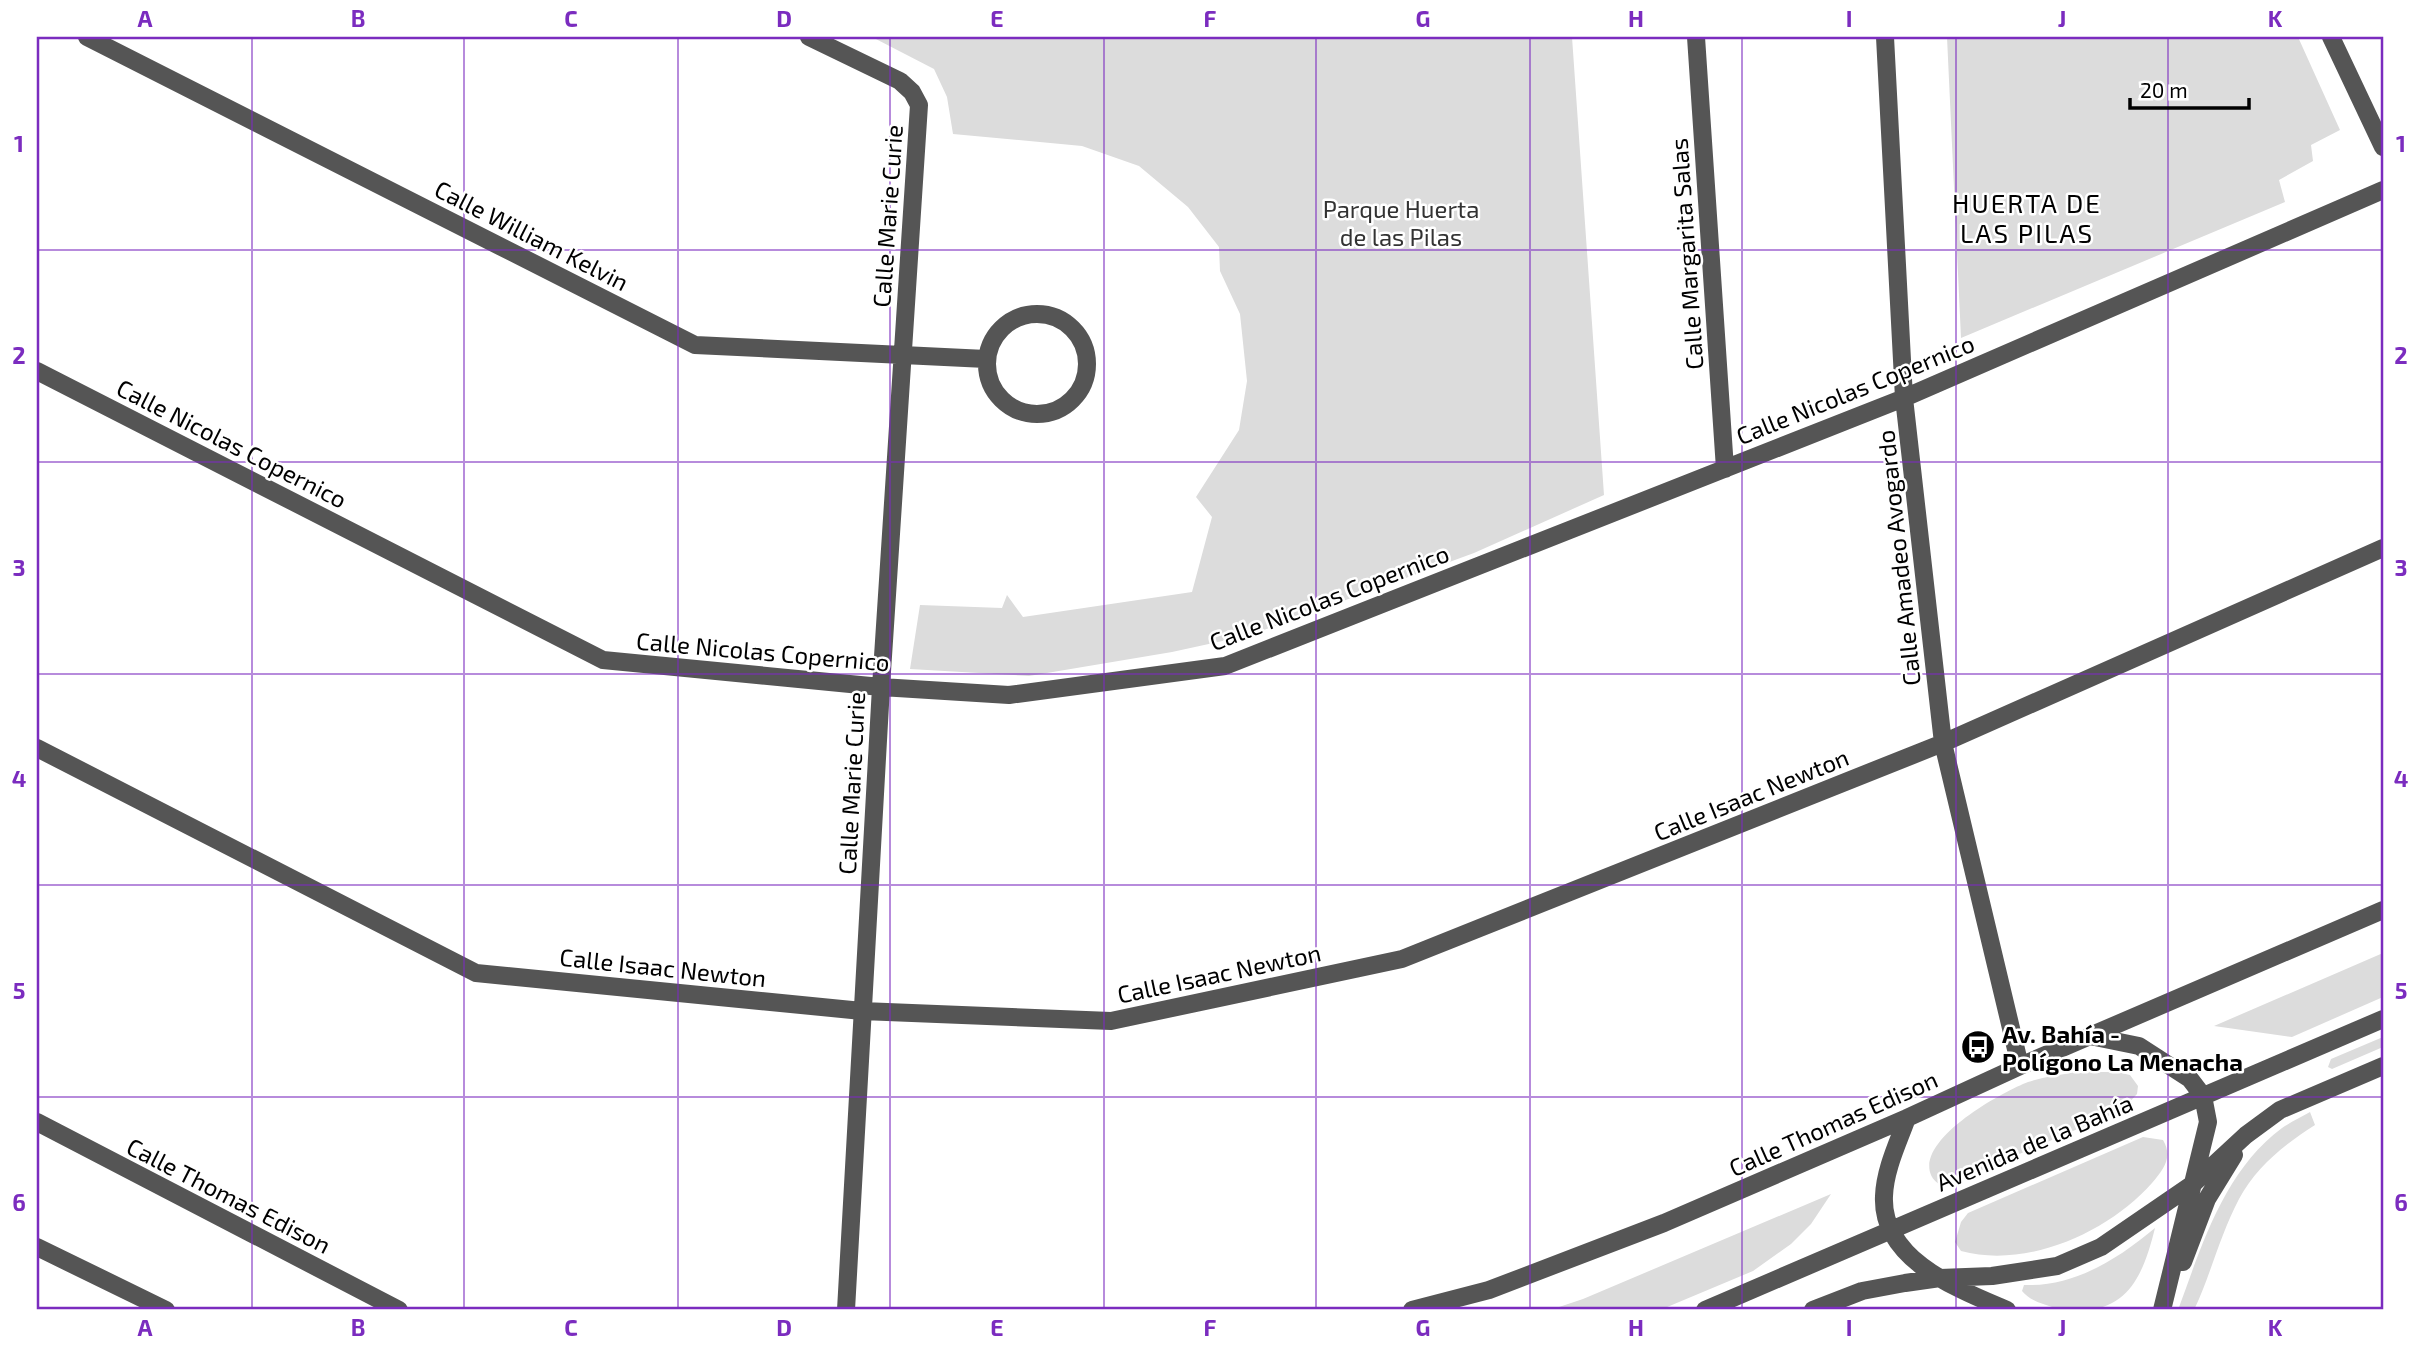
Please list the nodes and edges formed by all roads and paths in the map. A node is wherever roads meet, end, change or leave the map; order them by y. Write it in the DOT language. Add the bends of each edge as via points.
graph roads {
  1 [pos="87,37"];
  2 [pos="809,37"];
  3 [pos="1696,37"];
  4 [pos="1885,37"];
  5 [pos="2331,37"];
  6 [pos="2383,147"];
  7 [pos="2383,190"];
  8 [pos="902,354"];
  9 [pos="986,359"];
  10 [pos="37,370"];
  11 [pos="1904,398"];
  12 [pos="1725,469"];
  13 [pos="2383,548"];
  14 [pos="881,687"];
  15 [pos="1943,743"];
  16 [pos="37,748"];
  17 [pos="2383,910"];
  18 [pos="862,1011"];
  19 [pos="2383,1019"];
  20 [pos="2090,1036"];
  21 [pos="2020,1066"];
  22 [pos="2383,1066"];
  23 [pos="2203,1096"];
  24 [pos="2280,1110"];
  25 [pos="1907,1118"];
  26 [pos="37,1122"];
  27 [pos="2193,1184"];
  28 [pos="1889,1231"];
  29 [pos="37,1247"];
  30 [pos="1940,1278"];
  31 [pos="2164,1303"];
  32 [pos="166,1310"];
  33 [pos="399,1310"];
  34 [pos="846,1310"];
  35 [pos="1412,1310"];
  36 [pos="1705,1310"];
  37 [pos="1813,1310"];
  38 [pos="2007,1310"];
  1 -- 8 [label="street, Calle William Kelvin" via="695,345"];
  2 -- 8 [label="street, Calle Marie Curie" via="900,81 919,105"];
  3 -- 12 [label="street, Calle Margarita Salas"];
  4 -- 11 [label="street, Calle Amadeo Avogardo"];
  5 -- 6 [label="street"];
  7 -- 11 [label="street, Calle Nicolas Copernico"];
  8 -- 9 [label="street, Calle William Kelvin"];
  8 -- 14 [label="street, Calle Marie Curie"];
  9 -- 9 [label="street" via="996,395 1027,414 1063,408 1086,378 1088,360 1072,327 1038,313 1003,326"];
  10 -- 14 [label="street, Calle Nicolas Copernico" via="603,660"];
  11 -- 12 [label="street, Calle Nicolas Copernico"];
  11 -- 15 [label="street, Calle Amadeo Avogardo"];
  12 -- 14 [label="street, Calle Nicolas Copernico" via="1225,666 1009,695"];
  13 -- 15 [label="street, Calle Isaac Newton"];
  14 -- 18 [label="street, Calle Marie Curie"];
  15 -- 18 [label="street, Calle Isaac Newton" via="1402,959 1111,1021"];
  15 -- 21 [label="street, Calle Amadeo Avogardo"];
  16 -- 18 [label="street, Calle Isaac Newton" via="476,973"];
  17 -- 20 [label="street, Calle Thomas Edison"];
  18 -- 34 [label="street, Calle Marie Curie"];
  19 -- 23 [label="street, Avenida de la Bahía"];
  20 -- 21 [label="street, Calle Thomas Edison"];
  20 -- 23 [label="street" via="2138,1046 2190,1079"];
  21 -- 25 [label="street, Calle Thomas Edison"];
  22 -- 24 [label="street"];
  23 -- 27 [label="street" via="2208,1122"];
  23 -- 28 [label="street, Avenida de la Bahía"];
  24 -- 27 [label="street"];
  24 -- 31 [label="street" via="2231,1159 2207,1199"];
  25 -- 28 [label="street" via="1889,1165 1883,1197"];
  25 -- 35 [label="street, Calle Thomas Edison" via="1652,1228 1489,1290"];
  26 -- 33 [label="street, Calle Thomas Edison"];
  27 -- 30 [label="street" via="2101,1247 2057,1266"];
  27 -- 31 [label="street"];
  28 -- 30 [label="street" via="1911,1258"];
  28 -- 36 [label="street, Avenida de la Bahía"];
  29 -- 32 [label="street"];
  30 -- 37 [label="street" via="1863,1291"];
  30 -- 38 [label="street"];
}
